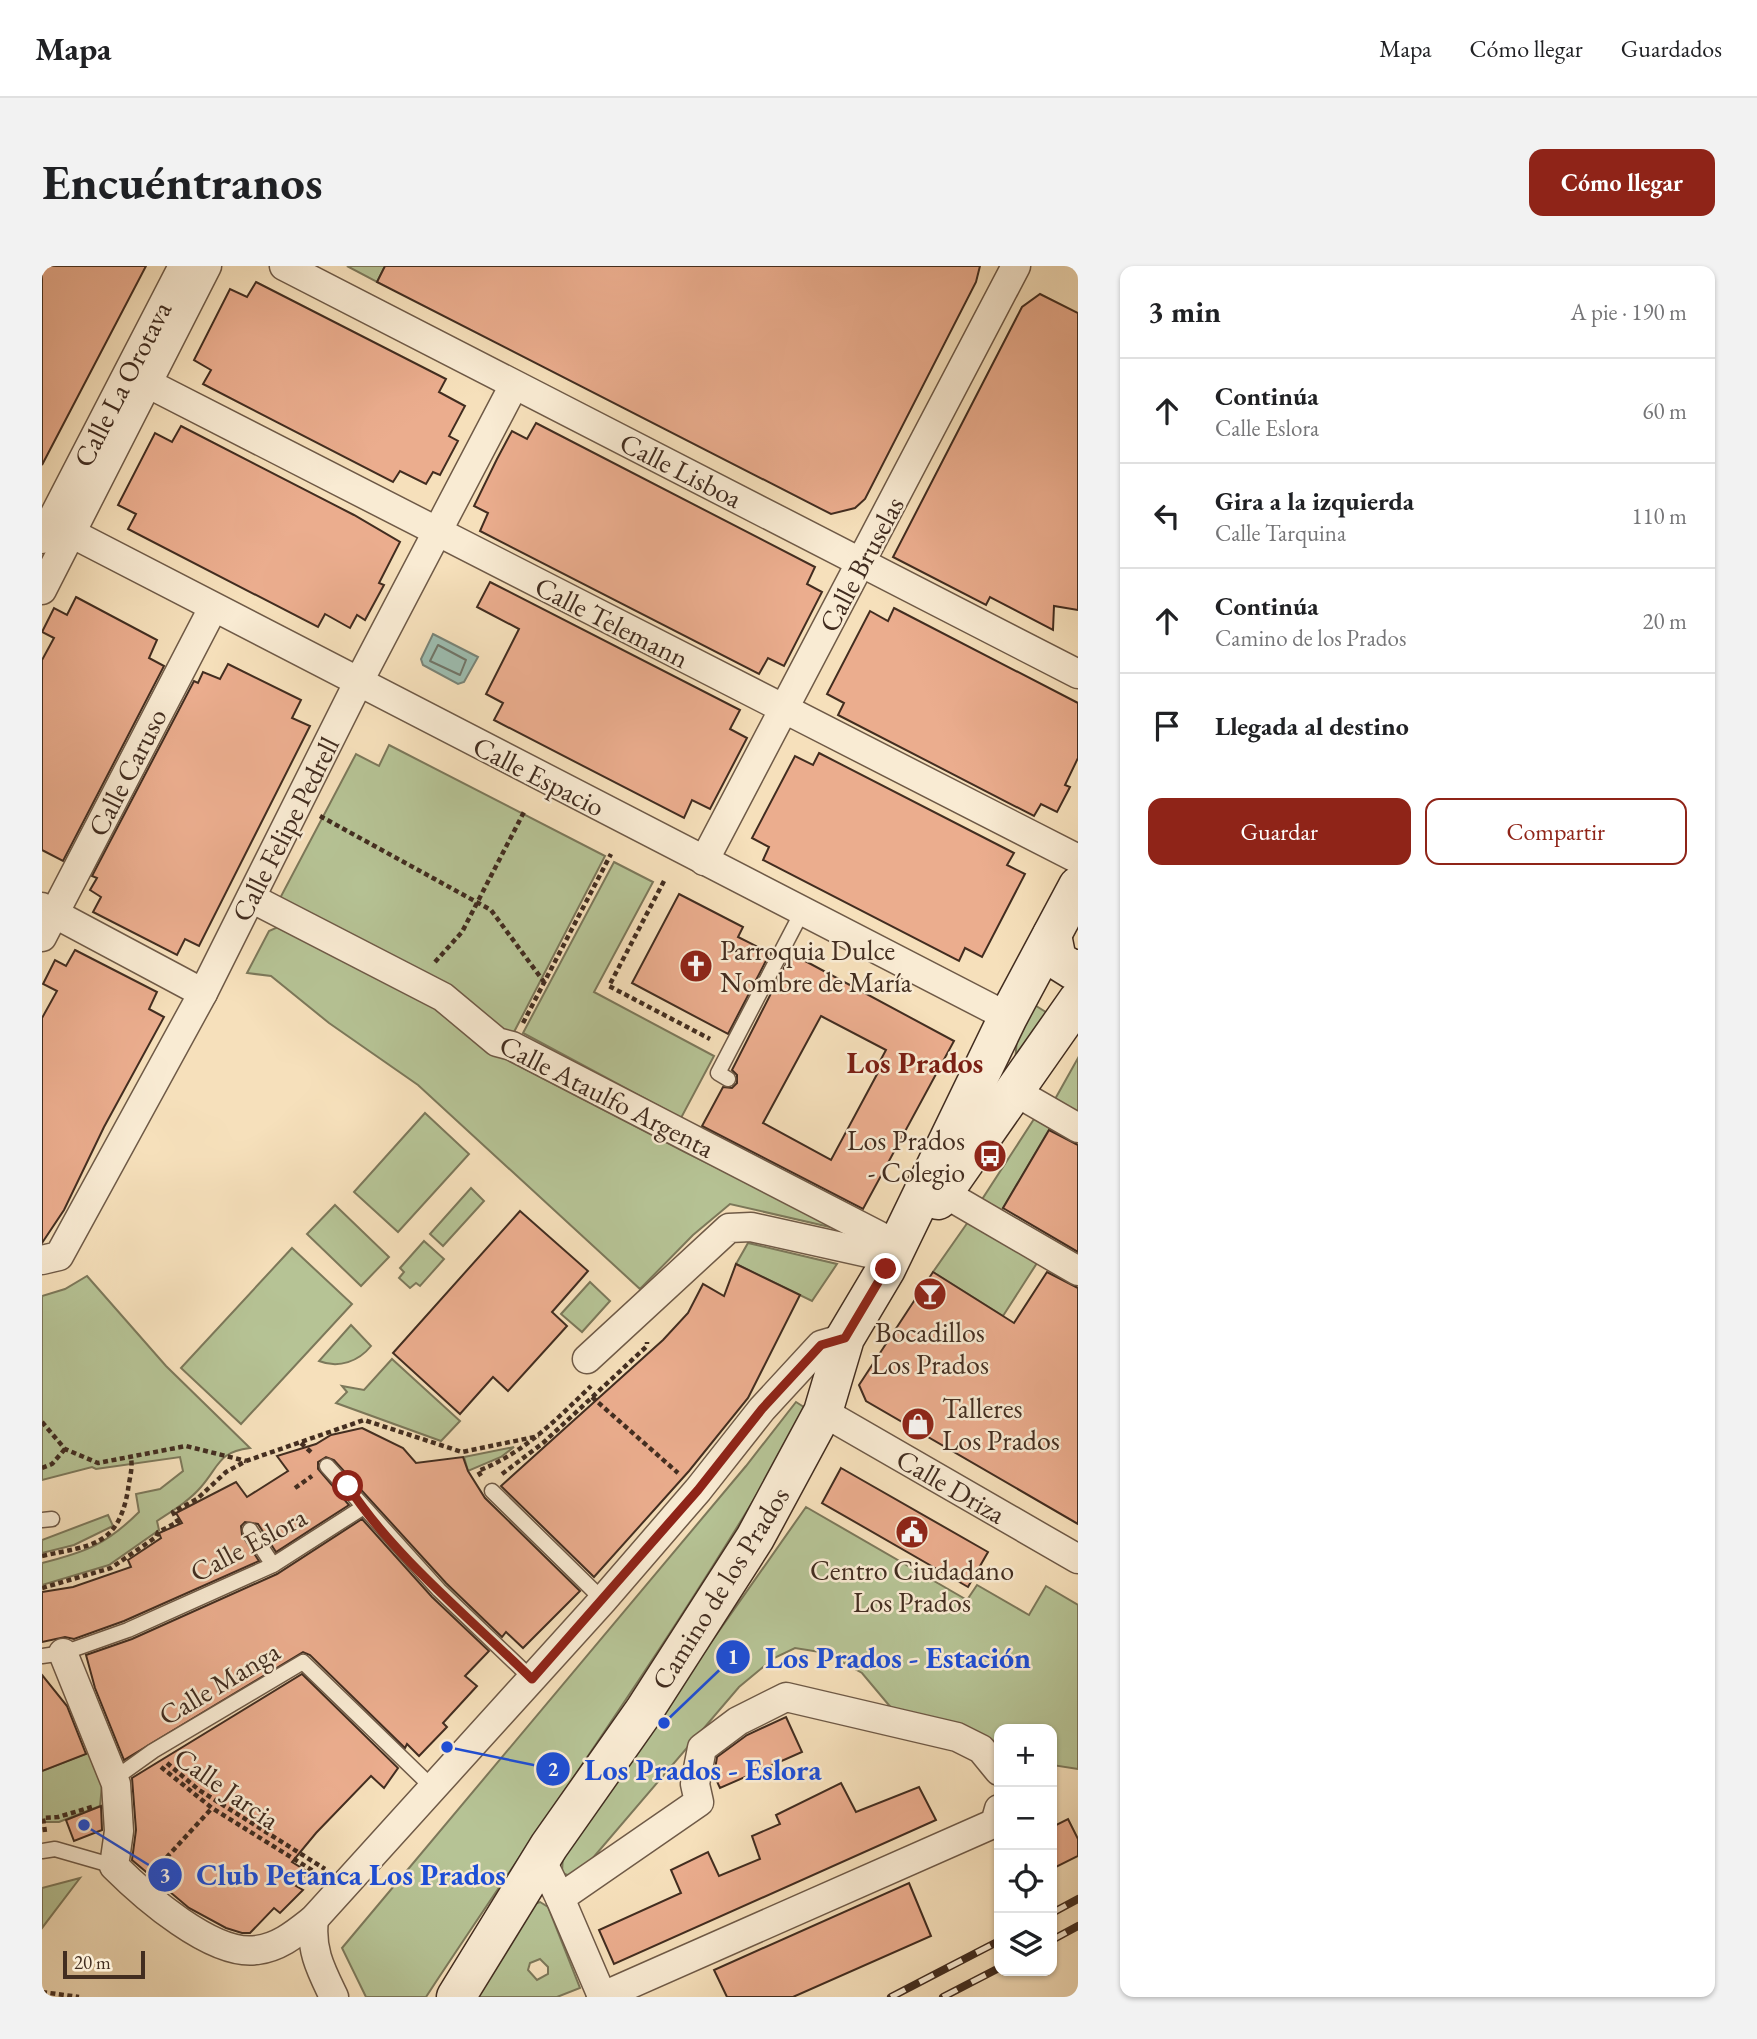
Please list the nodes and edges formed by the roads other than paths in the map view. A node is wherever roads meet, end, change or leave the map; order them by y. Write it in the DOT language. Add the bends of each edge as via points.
graph roads {
  1 [pos="183,266"];
  2 [pos="207,266"];
  3 [pos="284,266"];
  4 [pos="1016,266"];
  5 [pos="147,383"];
  6 [pos="514,385"];
  7 [pos="52,524"];
  8 [pos="437,533"];
  9 [pos="862,563"];
  10 [pos="42,590"];
  11 [pos="213,608"];
  12 [pos="1078,674"];
  13 [pos="358,683"];
  14 [pos="784,710"];
  15 [pos="1078,859"];
  16 [pos="704,861"];
  17 [pos="1078,886"];
  18 [pos="251,898"];
  19 [pos="802,912"];
  20 [pos="46,919"];
  21 [pos="1052,935"];
  22 [pos="1078,969"];
  23 [pos="203,993"];
  24 [pos="1078,1000"];
  25 [pos="1008,1017"];
  26 [pos="728,1079"];
  27 [pos="1014,1091"];
  28 [pos="1078,1128"];
  29 [pos="944,1193"];
  30 [pos="891,1257"];
  31 [pos="42,1260"];
  32 [pos="1078,1271"];
  33 [pos="845,1338"];
  34 [pos="587,1359"];
  35 [pos="823,1412"];
  36 [pos="327,1466"];
  37 [pos="492,1492"];
  38 [pos="362,1508"];
  39 [pos="250,1530"];
  40 [pos="1078,1559"];
  41 [pos="273,1565"];
  42 [pos="603,1600"];
  43 [pos="48,1657"];
  44 [pos="532,1679"];
  45 [pos="994,1765"];
  46 [pos="114,1779"];
  47 [pos="434,1789"];
  48 [pos="994,1817"];
  49 [pos="45,1850"];
  50 [pos="541,1859"];
  51 [pos="114,1866"];
  52 [pos="561,1898"];
  53 [pos="314,1919"];
  54 [pos="334,1997"];
  55 [pos="456,1997"];
  56 [pos="602,1997"];
  1 -- 7 [label="street, Calle La Orotava"];
  2 -- 5 [label="street"];
  3 -- 6 [label="street, Calle Lisboa"];
  4 -- 9 [label="street, Calle Bruselas"];
  5 -- 7 [label="street"];
  5 -- 8 [label="street, Calle Telemann"];
  6 -- 8 [label="street, Calle Felipe Pedrell"];
  6 -- 9 [label="street, Calle Lisboa"];
  7 -- 10 [label="street"];
  7 -- 11 [label="street, Calle Espacio"];
  8 -- 13 [label="street, Calle Felipe Pedrell"];
  8 -- 14 [label="street, Calle Telemann"];
  9 -- 12 [label="street, Calle Lisboa"];
  9 -- 14 [label="street, Calle Bruselas"];
  11 -- 13 [label="street, Calle Espacio"];
  11 -- 20 [label="street, Calle Caruso"];
  13 -- 16 [label="street, Calle Espacio"];
  13 -- 18 [label="street, Calle Felipe Pedrell"];
  14 -- 15 [label="street, Calle Telemann"];
  14 -- 16 [label="street, Calle Bruselas"];
  16 -- 19 [label="street, Calle Espacio"];
  17 -- 21 [label="main road, Camino de los Prados"];
  18 -- 23 [label="street, Calle Felipe Pedrell"];
  18 -- 30 [label="street, Calle Ataulfo Argenta" via="443,997 498,1042"];
  19 -- 25 [label="street, Calle Espacio"];
  19 -- 26 [label="lane" via="718,1073"];
  20 -- 23 [label="street"];
  21 -- 22 [label="main road" via="1057,960"];
  21 -- 25 [label="main road, Camino de los Prados"];
  23 -- 31 [label="street, Calle Felipe Pedrell" via="59,1256"];
  24 -- 27 [label="main road, Camino de los Prados"];
  25 -- 30 [label="main road, Camino de los Prados"];
  27 -- 28 [label="street"];
  27 -- 29 [label="main road, Camino de los Prados"];
  29 -- 30 [label="main road, Camino de los Prados"];
  29 -- 32 [label="street"];
  30 -- 33 [label="main road, Camino de los Prados"];
  30 -- 34 [label="street" via="751,1227 729,1228"];
  33 -- 35 [label="main road, Camino de los Prados"];
  33 -- 42 [label="street" via="821,1345"];
  35 -- 40 [label="street, Calle Driza"];
  35 -- 50 [label="main road, Camino de los Prados" via="755,1538 644,1711"];
  36 -- 38 [label="lane"];
  37 -- 42 [label="lane"];
  38 -- 41 [label="lane, Calle Eslora"];
  38 -- 44 [label="lane"];
  39 -- 41 [label="lane"];
  41 -- 43 [label="lane, Calle Eslora" via="128,1630"];
  42 -- 44 [label="street"];
  43 -- 46 [label="street"];
  44 -- 47 [label="street"];
  45 -- 52 [label="street" via="981,1749 957,1737 786,1698 738,1721 702,1748 695,1784 699,1802"];
  46 -- 47 [label="lane, Calle Manga" via="303,1662"];
  46 -- 51 [label="street" via="119,1831"];
  47 -- 53 [label="street"];
  48 -- 56 [label="street"];
  49 -- 51 [label="lane"];
  50 -- 52 [label="street"];
  50 -- 55 [label="main road, Camino de los Prados"];
  51 -- 53 [label="street" via="137,1889 198,1933 229,1948 256,1951 287,1940"];
  52 -- 56 [label="street"];
  53 -- 54 [label="street" via="311,1940"];
}
